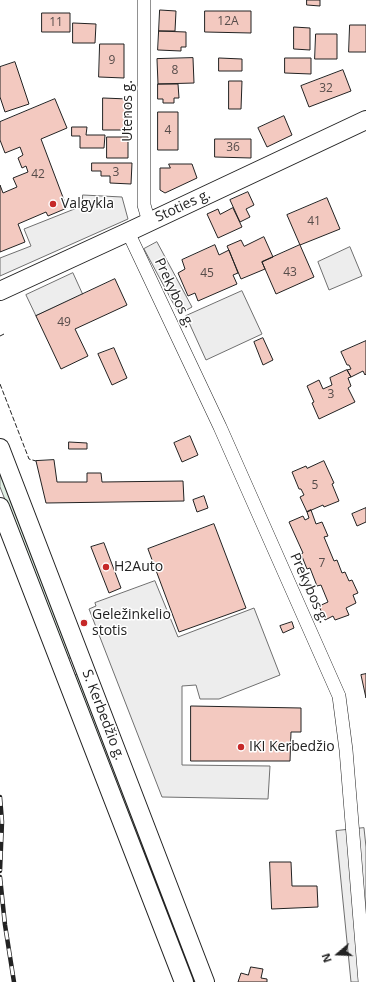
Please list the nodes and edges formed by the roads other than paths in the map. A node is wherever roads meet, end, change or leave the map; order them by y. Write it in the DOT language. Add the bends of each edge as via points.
graph roads {
  1 [pos="144,0"];
  2 [pos="366,120"];
  3 [pos="149,222"];
  4 [pos="128,232"];
  5 [pos="0,291"];
  6 [pos="0,448"];
  7 [pos="0,507"];
  8 [pos="83,664"];
  9 [pos="63,672"];
  10 [pos="160,862"];
  11 [pos="140,870"];
  12 [pos="184,982"];
  13 [pos="205,982"];
  14 [pos="365,982"];
  1 -- 3 [label="street, Utenos g." via="144,205"];
  2 -- 3 [label="main road, Stoties g."];
  3 -- 4 [label="main road, Stoties g."];
  4 -- 5 [label="main road, Stoties g."];
  4 -- 14 [label="street, Prekybos g." via="214,416 339,696 346,750"];
  6 -- 8 [label="main road, S. Kerbedžio g."];
  7 -- 9 [label="main road, S. Kerbedžio g."];
  8 -- 9 [label="main road"];
  8 -- 10 [label="main road, S. Kerbedžio g."];
  9 -- 11 [label="main road, S. Kerbedžio g."];
  10 -- 11 [label="main road"];
  10 -- 13 [label="main road, S. Kerbedžio g."];
  11 -- 12 [label="main road, S. Kerbedžio g."];
}
